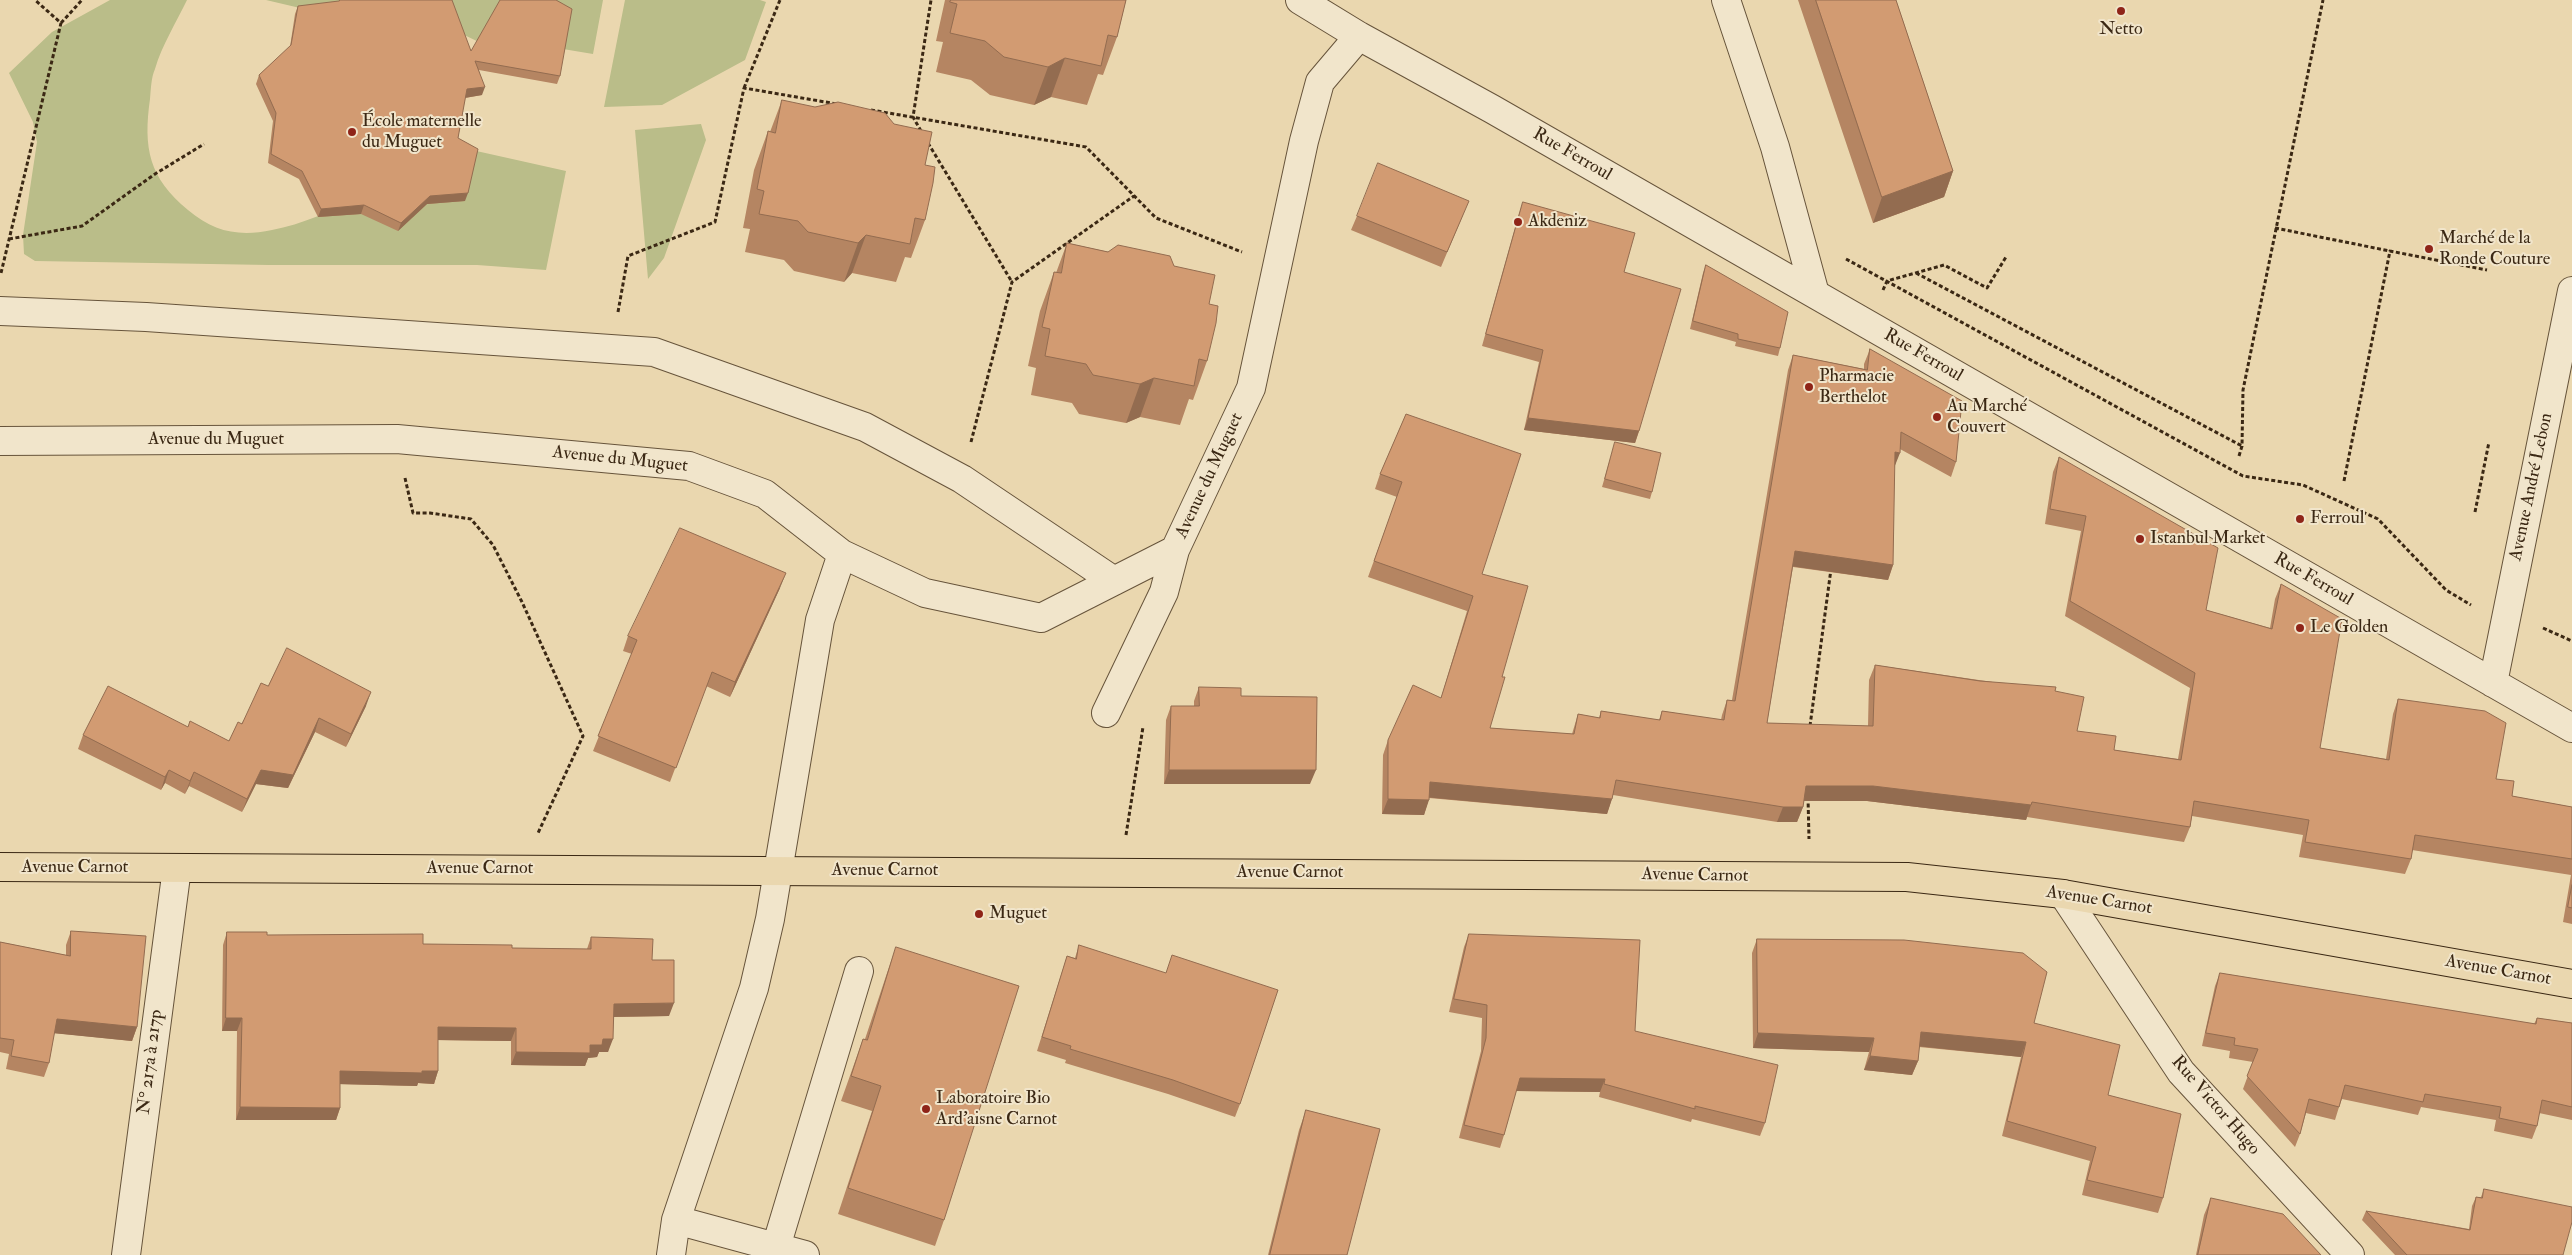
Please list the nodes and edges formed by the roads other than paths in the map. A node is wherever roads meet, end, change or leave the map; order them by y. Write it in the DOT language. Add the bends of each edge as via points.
graph roads {
  1 [pos="1300,0"];
  2 [pos="1726,0"];
  3 [pos="1359,36"];
  4 [pos="2572,291"];
  5 [pos="1815,294"];
  6 [pos="0,311"];
  7 [pos="0,441"];
  8 [pos="1175,550"];
  9 [pos="842,554"];
  10 [pos="1114,581"];
  11 [pos="2493,683"];
  12 [pos="1106,713"];
  13 [pos="2572,728"];
  14 [pos="0,867"];
  15 [pos="177,868"];
  16 [pos="778,871"];
  17 [pos="2063,894"];
  18 [pos="859,971"];
  19 [pos="2572,984"];
  20 [pos="676,1220"];
  21 [pos="776,1247"];
  22 [pos="126,1255"];
  23 [pos="671,1255"];
  24 [pos="805,1255"];
  25 [pos="2350,1255"];
  1 -- 3 [label="street, Rue Ferroul"];
  2 -- 5 [label="street" via="1775,147"];
  3 -- 5 [label="street, Rue Ferroul"];
  3 -- 8 [label="street, Avenue du Muguet" via="1320,82 1304,141 1251,388"];
  4 -- 11 [label="street, Avenue André Lebon"];
  5 -- 11 [label="street, Rue Ferroul"];
  6 -- 10 [label="street" via="654,352 865,427 962,479"];
  7 -- 9 [label="street, Avenue du Muguet" via="397,439 690,466 766,494"];
  8 -- 10 [label="street, Avenue du Muguet"];
  8 -- 12 [label="street" via="1164,592"];
  9 -- 10 [label="street, Avenue du Muguet" via="925,593 1041,618"];
  9 -- 16 [label="street" via="820,620"];
  11 -- 13 [label="street, Rue Ferroul"];
  14 -- 15 [label="main road, Avenue Carnot"];
  15 -- 16 [label="main road, Avenue Carnot"];
  15 -- 22 [label="street, N° 217a à 217p"];
  16 -- 17 [label="main road, Avenue Carnot" via="1907,878"];
  16 -- 20 [label="street" via="754,988"];
  17 -- 19 [label="main road, Avenue Carnot"];
  17 -- 25 [label="street, Rue Victor Hugo" via="2181,1072"];
  18 -- 21 [label="street"];
  20 -- 21 [label="street"];
  20 -- 23 [label="street"];
  21 -- 24 [label="street"];
}
